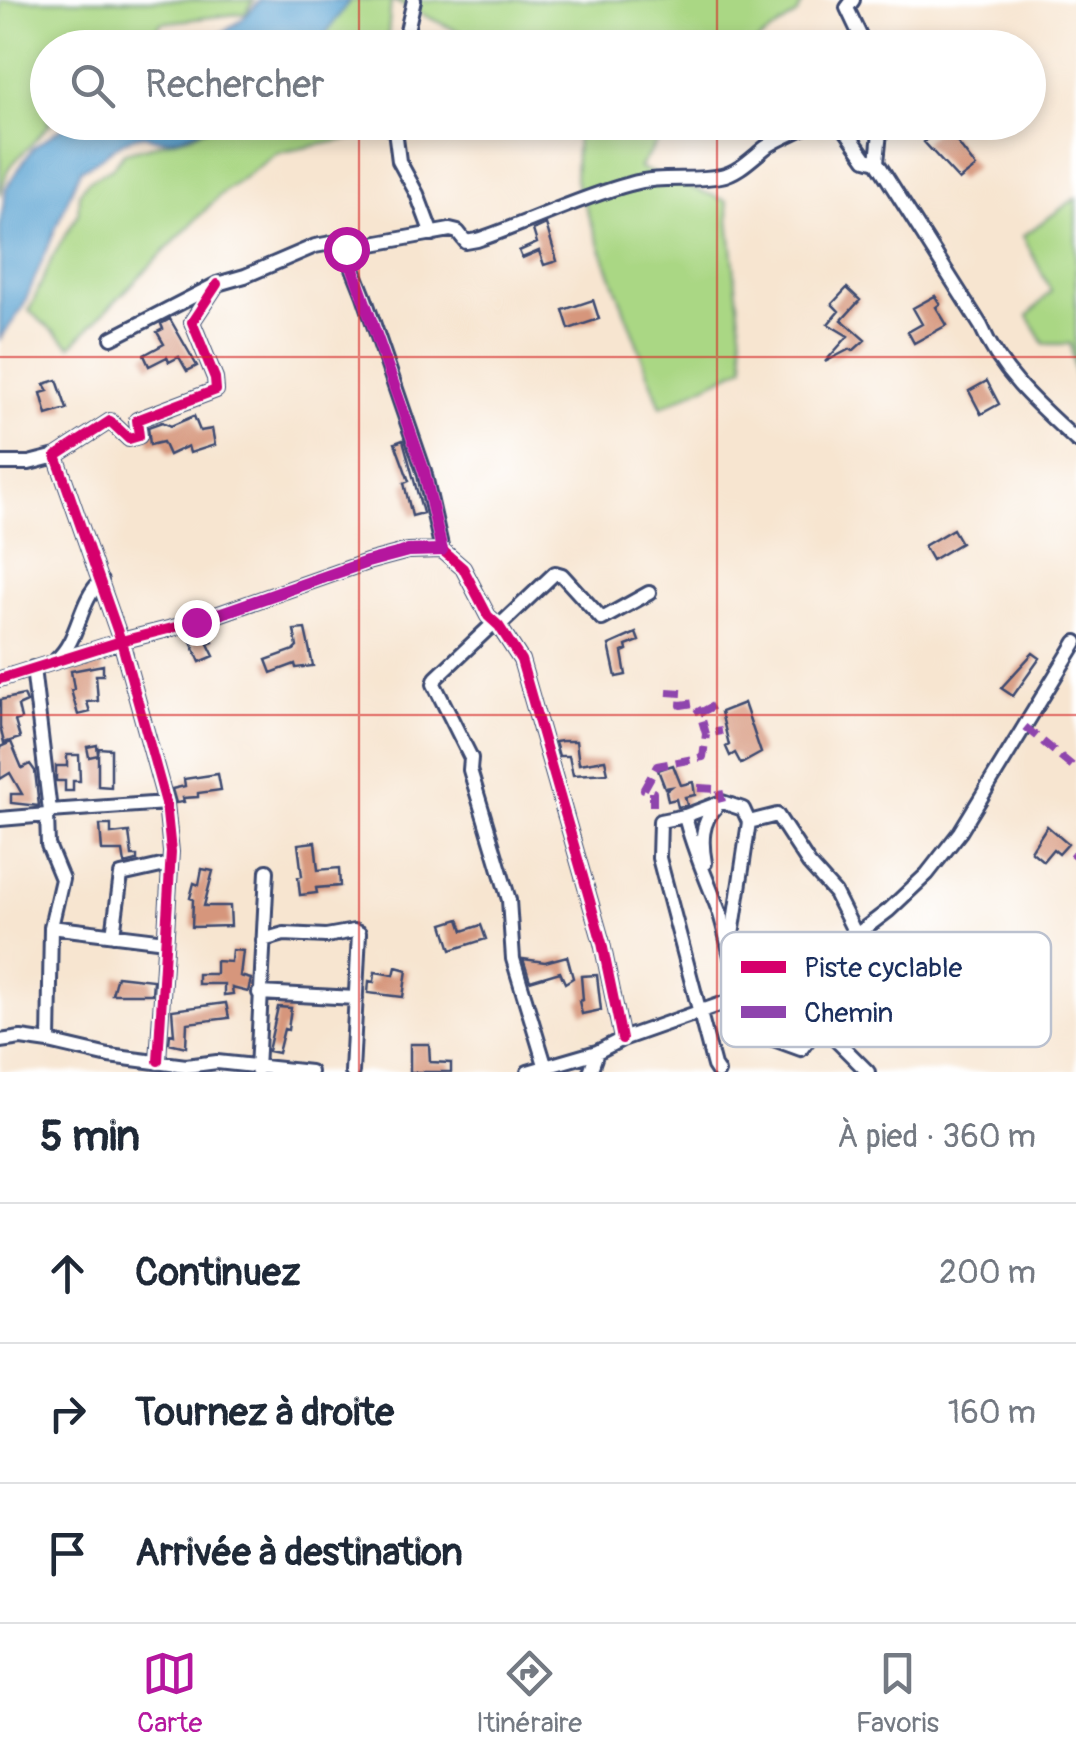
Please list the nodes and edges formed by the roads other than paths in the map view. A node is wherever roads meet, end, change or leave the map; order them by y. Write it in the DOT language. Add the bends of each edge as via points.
graph roads {
  1 [pos="414,0"];
  2 [pos="853,0"];
  3 [pos="407,30"];
  4 [pos="857,30"];
  5 [pos="396,140"];
  6 [pos="783,140"];
  7 [pos="853,140"];
  8 [pos="879,140"];
  9 [pos="877,162"];
  10 [pos="432,234"];
  11 [pos="346,249"];
  12 [pos="216,284"];
  13 [pos="187,299"];
  14 [pos="192,322"];
  15 [pos="112,338"];
  16 [pos="1076,440"];
  17 [pos="56,456"];
  18 [pos="0,462"];
  19 [pos="442,550"];
  20 [pos="102,581"];
  21 [pos="650,593"];
  22 [pos="497,624"];
  23 [pos="122,641"];
  24 [pos="1076,642"];
  25 [pos="55,661"];
  26 [pos="33,668"];
  27 [pos="0,679"];
  28 [pos="722,802"];
  29 [pos="166,803"];
  30 [pos="48,813"];
  31 [pos="686,816"];
  32 [pos="0,819"];
  33 [pos="749,822"];
  34 [pos="170,864"];
  35 [pos="267,871"];
  36 [pos="710,889"];
  37 [pos="51,928"];
  38 [pos="724,932"];
  39 [pos="732,932"];
  40 [pos="854,932"];
  41 [pos="859,932"];
  42 [pos="113,935"];
  43 [pos="263,940"];
  44 [pos="166,941"];
  45 [pos="260,993"];
  46 [pos="356,998"];
  47 [pos="721,1006"];
  48 [pos="701,1012"];
  49 [pos="622,1039"];
  50 [pos="0,1041"];
  51 [pos="48,1042"];
  52 [pos="843,1047"];
  53 [pos="597,1052"];
  54 [pos="158,1061"];
  55 [pos="257,1068"];
  56 [pos="546,1068"];
  57 [pos="310,1072"];
  58 [pos="352,1072"];
  59 [pos="528,1072"];
  60 [pos="590,1072"];
  61 [pos="718,1072"];
  62 [pos="868,1072"];
  1 -- 3 [label="street"];
  2 -- 4 [label="street" via="847,8"];
  5 -- 10 [label="street" via="398,161"];
  6 -- 10 [label="street" via="720,176 632,183 477,240 466,242 450,230"];
  7 -- 9 [label="street"];
  8 -- 9 [label="street"];
  9 -- 16 [label="street" via="992,351"];
  10 -- 11 [label="street"];
  11 -- 12 [label="street" via="342,241 315,246"];
  11 -- 19 [label="street" via="424,471"];
  12 -- 13 [label="street"];
  12 -- 14 [label="street"];
  13 -- 14 [label="street"];
  13 -- 15 [label="street"];
  14 -- 17 [label="street" via="216,390 138,420 139,436 129,439 110,421"];
  17 -- 18 [label="street"];
  17 -- 20 [label="street"];
  19 -- 22 [label="street" via="466,572"];
  19 -- 23 [label="street" via="367,562"];
  20 -- 23 [label="street"];
  20 -- 25 [label="street"];
  21 -- 22 [label="street" via="602,619 555,573"];
  22 -- 49 [label="street" via="526,673 602,943"];
  22 -- 56 [label="street" via="435,686 471,758 508,900 513,959"];
  23 -- 25 [label="street"];
  23 -- 29 [label="street"];
  24 -- 41 [label="street" via="960,832 927,874"];
  25 -- 26 [label="street"];
  26 -- 27 [label="street"];
  26 -- 30 [label="street"];
  28 -- 31 [label="street"];
  28 -- 33 [label="street" via="743,809"];
  28 -- 36 [label="street" via="703,831"];
  29 -- 30 [label="street"];
  29 -- 34 [label="street"];
  30 -- 32 [label="street"];
  30 -- 37 [label="street" via="48,845 62,879"];
  31 -- 36 [label="street"];
  31 -- 48 [label="street" via="660,820 660,858"];
  33 -- 39 [label="street"];
  33 -- 40 [label="street" via="777,816 835,893"];
  34 -- 42 [label="street" via="121,875"];
  34 -- 44 [label="street"];
  35 -- 43 [label="street"];
  36 -- 38 [label="street"];
  37 -- 42 [label="street"];
  37 -- 51 [label="street"];
  42 -- 44 [label="street"];
  43 -- 45 [label="street"];
  43 -- 46 [label="street" via="357,931"];
  44 -- 54 [label="street"];
  45 -- 46 [label="street"];
  45 -- 55 [label="street"];
  46 -- 58 [label="street"];
  47 -- 48 [label="street"];
  48 -- 49 [label="street"];
  48 -- 61 [label="street"];
  49 -- 53 [label="street"];
  50 -- 51 [label="street"];
  51 -- 54 [label="street"];
  52 -- 62 [label="street"];
  53 -- 56 [label="street"];
  53 -- 60 [label="street"];
  54 -- 55 [label="street"];
  55 -- 57 [label="street"];
  56 -- 59 [label="street"];
}
